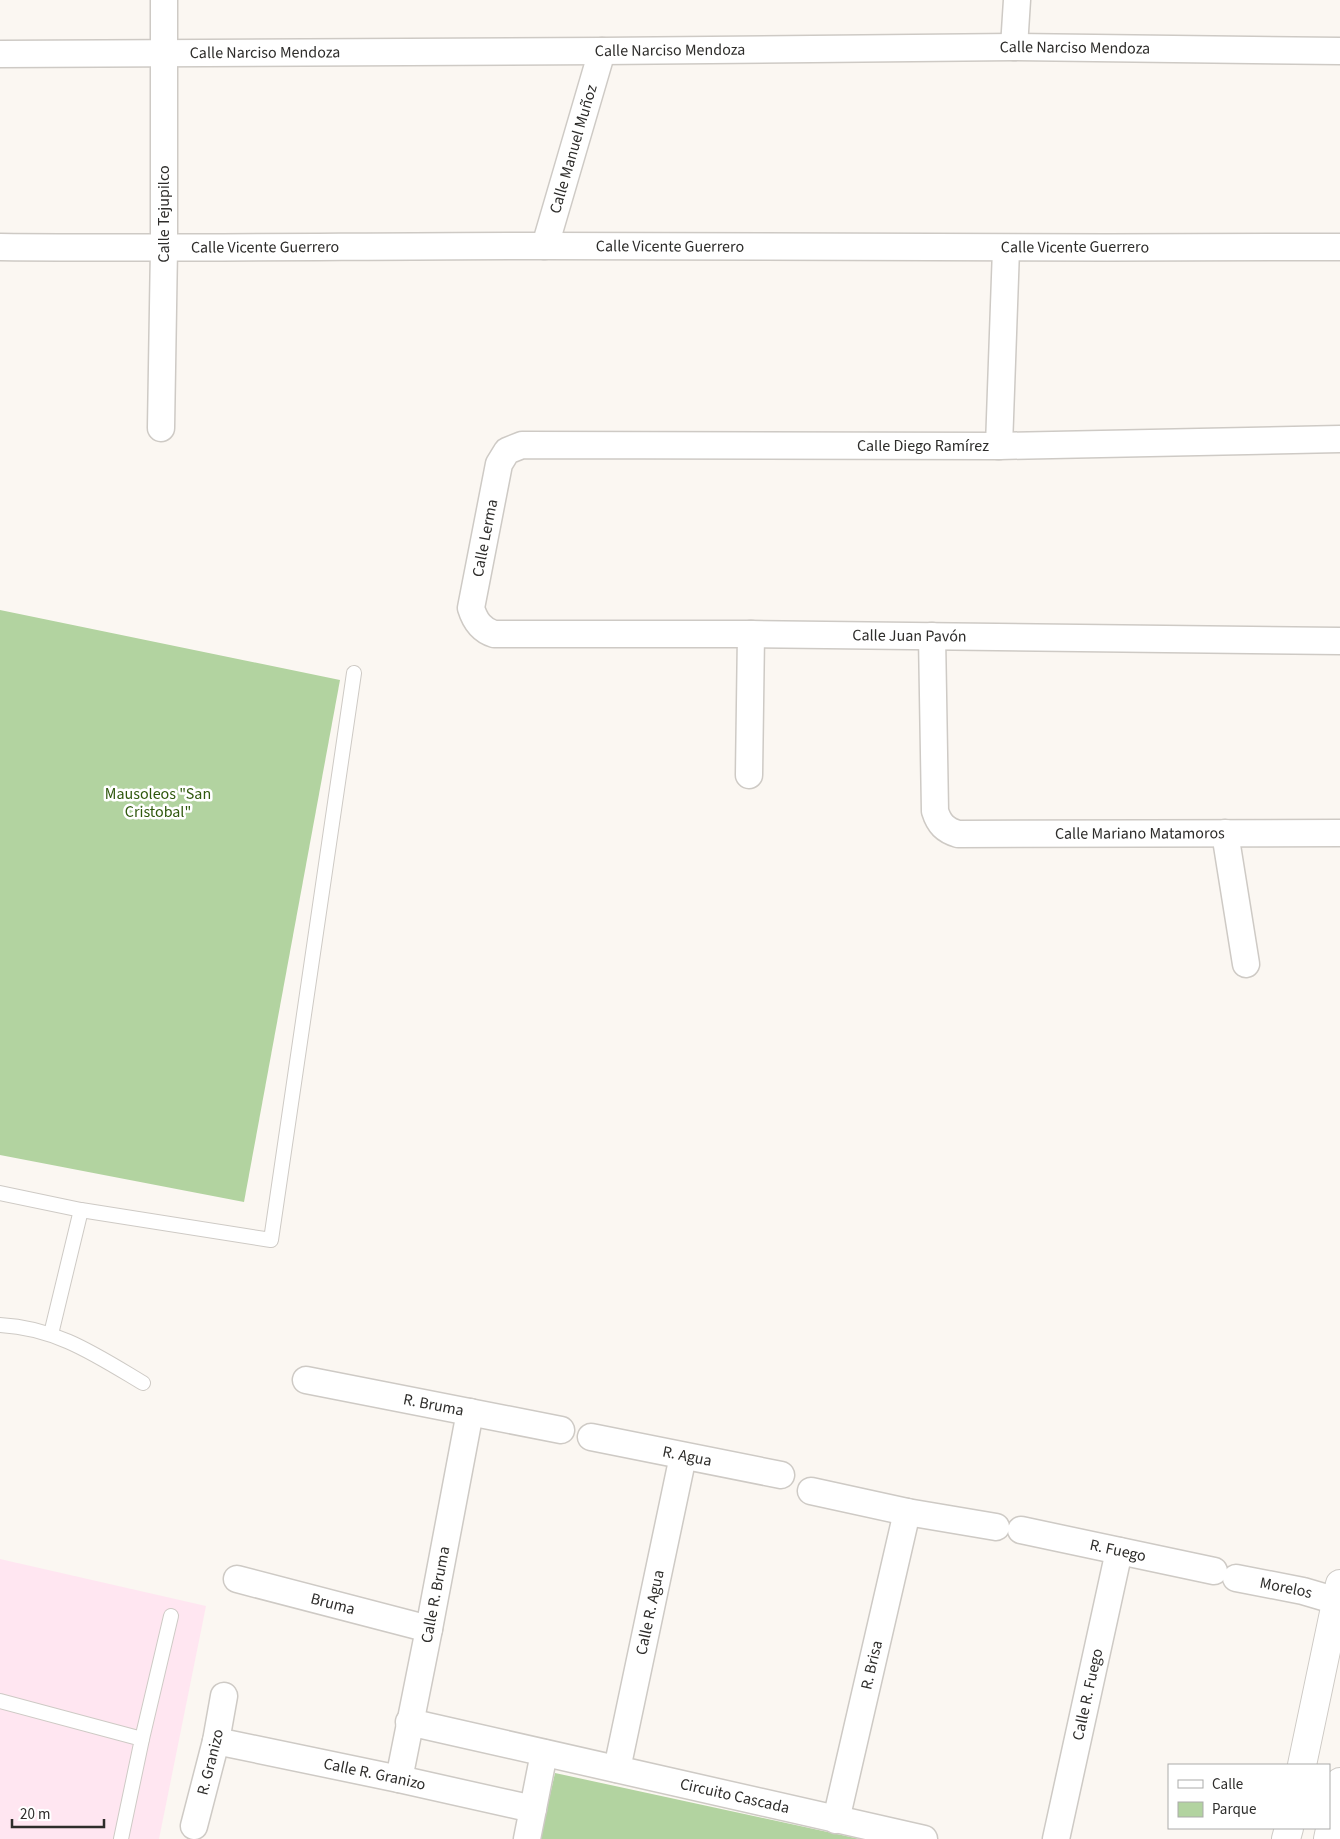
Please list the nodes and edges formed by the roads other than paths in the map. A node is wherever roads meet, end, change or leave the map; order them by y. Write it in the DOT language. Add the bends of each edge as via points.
graph roads {
  1 [pos="164,0"];
  2 [pos="1017,0"];
  3 [pos="1014,47"];
  4 [pos="602,51"];
  5 [pos="1340,51"];
  6 [pos="164,53"];
  7 [pos="0,54"];
  8 [pos="545,246"];
  9 [pos="1340,247"];
  10 [pos="0,248"];
  11 [pos="164,248"];
  12 [pos="1006,249"];
  13 [pos="161,428"];
  14 [pos="1340,439"];
  15 [pos="1000,446"];
  16 [pos="507,451"];
  17 [pos="479,626"];
  18 [pos="751,634"];
  19 [pos="932,636"];
  20 [pos="1340,641"];
  21 [pos="354,673"];
  22 [pos="749,774"];
  23 [pos="1225,833"];
  24 [pos="1340,833"];
  25 [pos="1246,964"];
  26 [pos="0,1193"];
  27 [pos="81,1210"];
  28 [pos="0,1325"];
  29 [pos="51,1334"];
  30 [pos="306,1380"];
  31 [pos="143,1383"];
  32 [pos="470,1412"];
  33 [pos="560,1430"];
  34 [pos="591,1438"];
  35 [pos="683,1456"];
  36 [pos="782,1475"];
  37 [pos="811,1491"];
  38 [pos="907,1512"];
  39 [pos="1120,1551"];
  40 [pos="1225,1574"];
  41 [pos="237,1579"];
  42 [pos="1338,1593"];
  43 [pos="171,1616"];
  44 [pos="429,1629"];
  45 [pos="224,1696"];
  46 [pos="0,1700"];
  47 [pos="409,1722"];
  48 [pos="142,1739"];
  49 [pos="216,1741"];
  50 [pos="544,1752"];
  51 [pos="1302,1764"];
  52 [pos="616,1769"];
  53 [pos="399,1778"];
  54 [pos="1340,1782"];
  55 [pos="534,1809"];
  56 [pos="836,1820"];
  57 [pos="194,1826"];
  58 [pos="121,1839"];
  59 [pos="527,1839"];
  60 [pos="924,1839"];
  61 [pos="1056,1839"];
  62 [pos="1328,1839"];
  1 -- 6 [label="street, Calle Tejupilco"];
  2 -- 3 [label="street"];
  3 -- 4 [label="street, Calle Narciso Mendoza"];
  3 -- 5 [label="street, Calle Narciso Mendoza"];
  4 -- 6 [label="street, Calle Narciso Mendoza"];
  4 -- 8 [label="street, Calle Manuel Muñoz"];
  6 -- 7 [label="street, Calle Narciso Mendoza"];
  6 -- 11 [label="street, Calle Tejupilco"];
  8 -- 11 [label="street, Calle Vicente Guerrero"];
  8 -- 12 [label="street, Calle Vicente Guerrero"];
  9 -- 12 [label="street, Calle Vicente Guerrero"];
  10 -- 11 [label="street, Calle Vicente Guerrero"];
  11 -- 13 [label="street, Calle Tejupilco"];
  12 -- 15 [label="street"];
  14 -- 15 [label="street, Calle Diego Ramírez"];
  15 -- 16 [label="street, Calle Diego Ramírez" via="522,446"];
  16 -- 17 [label="street, Calle Lerma" via="499,464 472,608"];
  17 -- 18 [label="street, Calle Juan Pavón" via="494,634"];
  18 -- 19 [label="street, Calle Juan Pavón"];
  18 -- 22 [label="street"];
  19 -- 20 [label="street, Calle Juan Pavón"];
  19 -- 23 [label="street, Calle Mariano Matamoros" via="935,811 937,820 949,832"];
  21 -- 27 [label="lane" via="271,1240"];
  23 -- 24 [label="street, Calle Mariano Matamoros"];
  23 -- 25 [label="street"];
  26 -- 27 [label="lane"];
  27 -- 29 [label="lane"];
  28 -- 29 [label="lane" via="21,1326"];
  29 -- 31 [label="lane" via="95,1353"];
  30 -- 32 [label="street, R. Bruma"];
  32 -- 33 [label="street, R. Bruma"];
  32 -- 44 [label="street, Calle R. Bruma"];
  34 -- 35 [label="street, R. Agua"];
  35 -- 36 [label="street, R. Agua"];
  35 -- 52 [label="street, Calle R. Agua"];
  37 -- 38 [label="street"];
  38 -- 39 [label="street, R. Fuego"];
  38 -- 56 [label="street, R. Brisa"];
  39 -- 40 [label="street, R. Fuego"];
  39 -- 61 [label="street, Calle R. Fuego"];
  40 -- 42 [label="street, Morelos" via="1303,1591"];
  41 -- 44 [label="street, Bruma"];
  42 -- 51 [label="street"];
  43 -- 48 [label="lane"];
  44 -- 47 [label="street, Calle R. Bruma"];
  45 -- 49 [label="street, R. Granizo"];
  46 -- 48 [label="lane"];
  47 -- 50 [label="street, Circuito Cascada"];
  47 -- 53 [label="street, Calle R. Bruma"];
  48 -- 58 [label="lane"];
  49 -- 53 [label="street, Calle R. Granizo"];
  49 -- 57 [label="street, R. Granizo"];
  50 -- 52 [label="street, Circuito Cascada"];
  50 -- 55 [label="street"];
  52 -- 56 [label="street, Circuito Cascada"];
  53 -- 55 [label="street, Calle R. Granizo"];
  54 -- 62 [label="street"];
  55 -- 59 [label="street"];
  56 -- 60 [label="street, Circuito Cascada"];
}
